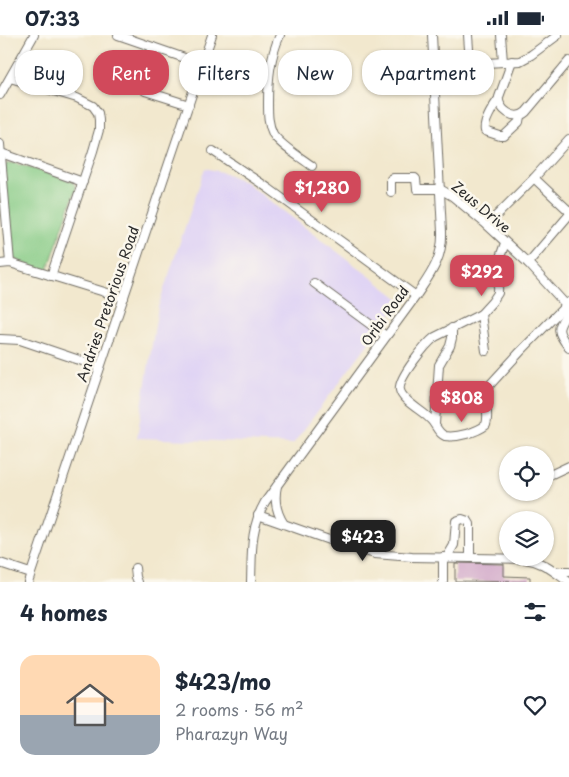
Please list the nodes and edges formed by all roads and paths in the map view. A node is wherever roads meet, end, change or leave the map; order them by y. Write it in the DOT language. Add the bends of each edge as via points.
graph roads {
  1 [pos="34,35"];
  2 [pos="118,35"];
  3 [pos="212,35"];
  4 [pos="280,35"];
  5 [pos="432,35"];
  6 [pos="468,35"];
  7 [pos="501,35"];
  8 [pos="558,35"];
  9 [pos="153,47"];
  10 [pos="207,50"];
  11 [pos="433,50"];
  12 [pos="469,50"];
  13 [pos="179,56"];
  14 [pos="569,61"];
  15 [pos="508,62"];
  16 [pos="494,63"];
  17 [pos="10,78"];
  18 [pos="0,95"];
  19 [pos="192,95"];
  20 [pos="435,95"];
  21 [pos="499,103"];
  22 [pos="189,105"];
  23 [pos="520,116"];
  24 [pos="569,139"];
  25 [pos="0,144"];
  26 [pos="213,151"];
  27 [pos="1,153"];
  28 [pos="312,166"];
  29 [pos="534,178"];
  30 [pos="82,182"];
  31 [pos="440,189"];
  32 [pos="391,192"];
  33 [pos="569,211"];
  34 [pos="569,215"];
  35 [pos="487,225"];
  36 [pos="505,243"];
  37 [pos="10,263"];
  38 [pos="528,263"];
  39 [pos="0,264"];
  40 [pos="51,276"];
  41 [pos="314,283"];
  42 [pos="416,296"];
  43 [pos="124,298"];
  44 [pos="568,306"];
  45 [pos="481,314"];
  46 [pos="452,328"];
  47 [pos="386,336"];
  48 [pos="0,339"];
  49 [pos="569,348"];
  50 [pos="486,351"];
  51 [pos="100,367"];
  52 [pos="435,424"];
  53 [pos="569,466"];
  54 [pos="554,472"];
  55 [pos="278,484"];
  56 [pos="258,515"];
  57 [pos="284,524"];
  58 [pos="445,557"];
  59 [pos="470,558"];
  60 [pos="0,563"];
  61 [pos="135,569"];
  62 [pos="553,570"];
  63 [pos="569,572"];
  64 [pos="30,573"];
  65 [pos="28,582"];
  66 [pos="138,582"];
  67 [pos="251,582"];
  68 [pos="443,582"];
  69 [pos="569,582"];
  1 -- 17 [label="street"];
  2 -- 9 [label="street"];
  3 -- 10 [label="street, Andries Pretorious Road"];
  4 -- 28 [label="street" via="270,66 268,88 272,132"];
  5 -- 11 [label="street, Oribi Road"];
  6 -- 12 [label="street"];
  7 -- 15 [label="street"];
  8 -- 15 [label="street" via="525,59"];
  9 -- 13 [label="street"];
  9 -- 22 [label="street" via="143,79 145,91"];
  14 -- 23 [label="street"];
  15 -- 16 [label="street"];
  15 -- 21 [label="street"];
  17 -- 18 [label="street"];
  17 -- 30 [label="street" via="77,98 93,106 98,113 99,130"];
  19 -- 22 [label="street, Andries Pretorious Road"];
  20 -- 31 [label="street, Oribi Road"];
  21 -- 23 [label="street" via="511,115"];
  21 -- 23 [label="street" via="492,108 484,127 486,131 504,136"];
  22 -- 43 [label="street, Andries Pretorious Road"];
  24 -- 29 [label="street"];
  25 -- 27 [label="street"];
  26 -- 42 [label="street"];
  27 -- 30 [label="street"];
  27 -- 37 [label="street"];
  29 -- 33 [label="street"];
  29 -- 35 [label="street"];
  30 -- 40 [label="street"];
  31 -- 32 [label="street" via="417,189 415,177 392,178"];
  31 -- 35 [label="street, Zeus Drive"];
  31 -- 42 [label="street, Oribi Road" via="442,248 433,271"];
  34 -- 38 [label="street"];
  35 -- 36 [label="street, Zeus Drive"];
  36 -- 38 [label="street, Zeus Drive"];
  36 -- 45 [label="street" via="499,260 498,293"];
  37 -- 39 [label="street"];
  37 -- 40 [label="street"];
  38 -- 44 [label="street, Zeus Drive"];
  40 -- 43 [label="street"];
  41 -- 47 [label="street"];
  42 -- 47 [label="street, Oribi Road"];
  43 -- 51 [label="street, Andries Pretorious Road"];
  44 -- 49 [label="street" via="558,329"];
  44 -- 52 [label="street" via="487,388 486,425 478,431 449,436 441,434"];
  45 -- 46 [label="street"];
  45 -- 50 [label="street"];
  46 -- 52 [label="street" via="450,346 439,365"];
  46 -- 52 [label="street" via="426,345 400,385 403,396"];
  47 -- 55 [label="street, Oribi Road"];
  48 -- 51 [label="street" via="20,340"];
  51 -- 64 [label="street, Andries Pretorious Road"];
  53 -- 54 [label="street"];
  55 -- 56 [label="street, Oribi Road"];
  55 -- 57 [label="street" via="276,507"];
  56 -- 57 [label="street"];
  56 -- 67 [label="street, Oribi Road" via="253,536"];
  57 -- 58 [label="street" via="375,554"];
  58 -- 59 [label="street"];
  58 -- 59 [label="street" via="454,545 456,523 462,519 470,524"];
  58 -- 68 [label="street"];
  59 -- 62 [label="street" via="525,559"];
  60 -- 64 [label="street"];
  61 -- 66 [label="street"];
  62 -- 63 [label="street"];
  62 -- 69 [label="street"];
  64 -- 65 [label="street, Andries Pretorious Road"];
}
